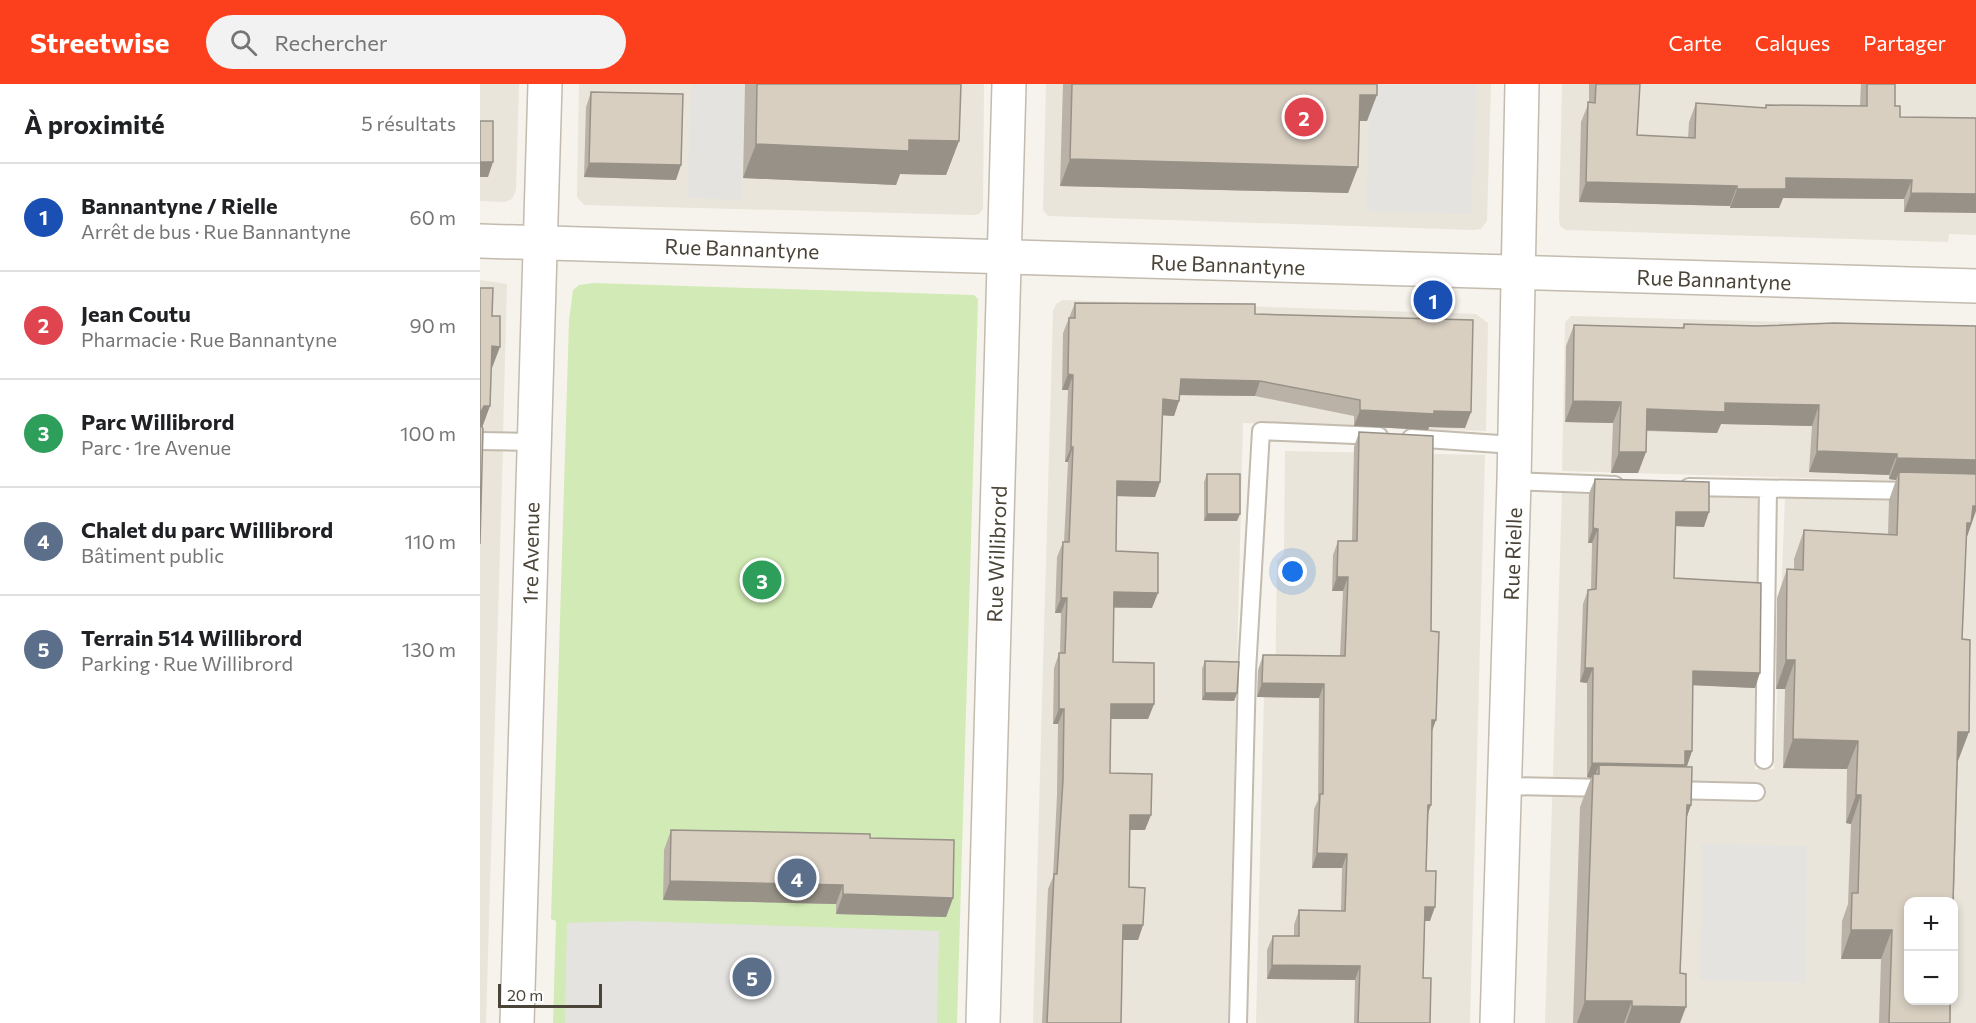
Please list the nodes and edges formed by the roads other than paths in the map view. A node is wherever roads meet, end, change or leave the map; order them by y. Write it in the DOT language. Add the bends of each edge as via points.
graph roads {
  1 [pos="545,84"];
  2 [pos="1009,84"];
  3 [pos="1522,84"];
  4 [pos="480,241"];
  5 [pos="540,242"];
  6 [pos="1005,256"];
  7 [pos="1518,273"];
  8 [pos="1976,286"];
  9 [pos="480,441"];
  10 [pos="533,442"];
  11 [pos="1514,445"];
  12 [pos="1514,481"];
  13 [pos="1637,485"];
  14 [pos="1673,486"];
  15 [pos="1768,489"];
  16 [pos="1935,492"];
  17 [pos="1764,760"];
  18 [pos="1505,786"];
  19 [pos="1626,789"];
  20 [pos="1649,790"];
  21 [pos="1756,792"];
  22 [pos="517,1023"];
  23 [pos="982,1023"];
  24 [pos="1238,1023"];
  25 [pos="1497,1023"];
  1 -- 5 [label="street, 1re Avenue"];
  2 -- 6 [label="street, Rue Willibrord"];
  3 -- 7 [label="street, Rue Rielle"];
  4 -- 5 [label="street, Rue Bannantyne"];
  5 -- 6 [label="street, Rue Bannantyne"];
  5 -- 10 [label="street, 1re Avenue"];
  6 -- 7 [label="street, Rue Bannantyne"];
  6 -- 23 [label="street, Rue Willibrord"];
  7 -- 8 [label="street, Rue Bannantyne"];
  7 -- 11 [label="street, Rue Rielle"];
  9 -- 10 [label="lane"];
  10 -- 22 [label="street, 1re Avenue"];
  11 -- 12 [label="street, Rue Rielle"];
  11 -- 24 [label="lane" via="1261,431 1247,671"];
  12 -- 13 [label="lane"];
  12 -- 18 [label="street, Rue Rielle"];
  14 -- 15 [label="lane"];
  15 -- 16 [label="lane"];
  15 -- 17 [label="lane"];
  18 -- 19 [label="lane"];
  18 -- 25 [label="street, Rue Rielle"];
  20 -- 21 [label="lane"];
}
